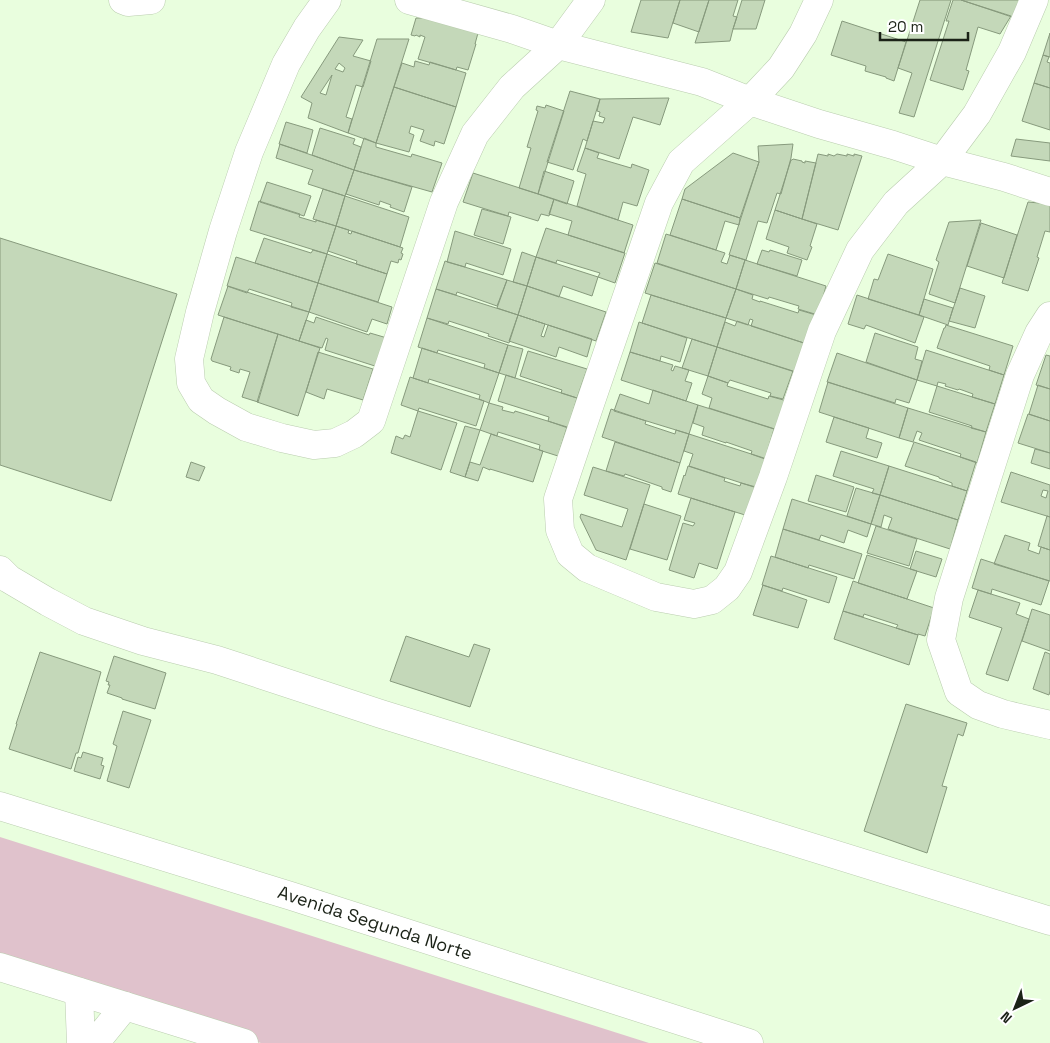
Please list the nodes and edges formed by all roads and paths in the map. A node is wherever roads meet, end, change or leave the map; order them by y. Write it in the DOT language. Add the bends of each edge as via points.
graph roads {
  1 [pos="123,0"];
  2 [pos="151,0"];
  3 [pos="327,0"];
  4 [pos="408,0"];
  5 [pos="591,0"];
  6 [pos="818,0"];
  7 [pos="1034,0"];
  8 [pos="558,45"];
  9 [pos="750,101"];
  10 [pos="942,161"];
  11 [pos="1050,192"];
  12 [pos="1050,316"];
  13 [pos="0,570"];
  14 [pos="1050,725"];
  15 [pos="0,806"];
  16 [pos="1050,921"];
  17 [pos="0,967"];
  18 [pos="78,992"];
  19 [pos="125,1006"];
  20 [pos="81,1043"];
  21 [pos="95,1043"];
  22 [pos="244,1043"];
  23 [pos="749,1043"];
  1 -- 2 [label="street"];
  3 -- 8 [label="street" via="286,64 249,152 220,240 189,359 191,383 201,400 217,412 246,427 314,445 335,443 371,421 444,202 474,134 512,87"];
  4 -- 8 [label="street"];
  5 -- 8 [label="street"];
  6 -- 9 [label="street" via="803,34 781,68"];
  7 -- 10 [label="street" via="1008,60 977,114"];
  8 -- 9 [label="street" via="702,82"];
  9 -- 10 [label="street"];
  9 -- 10 [label="street" via="681,162 660,204 558,500 560,530 570,554 587,568 656,597 694,604 712,600 727,588 738,572 822,332 860,250 896,203"];
  10 -- 11 [label="street"];
  12 -- 14 [label="street" via="1020,375 949,598 941,640 959,692 978,705"];
  13 -- 16 [label="street" via="84,621 143,641 217,660"];
  15 -- 23 [label="street, Avenida Segunda Norte"];
  17 -- 18 [label="street"];
  18 -- 19 [label="street"];
  18 -- 20 [label="street"];
  19 -- 21 [label="street"];
  19 -- 22 [label="street"];
}
